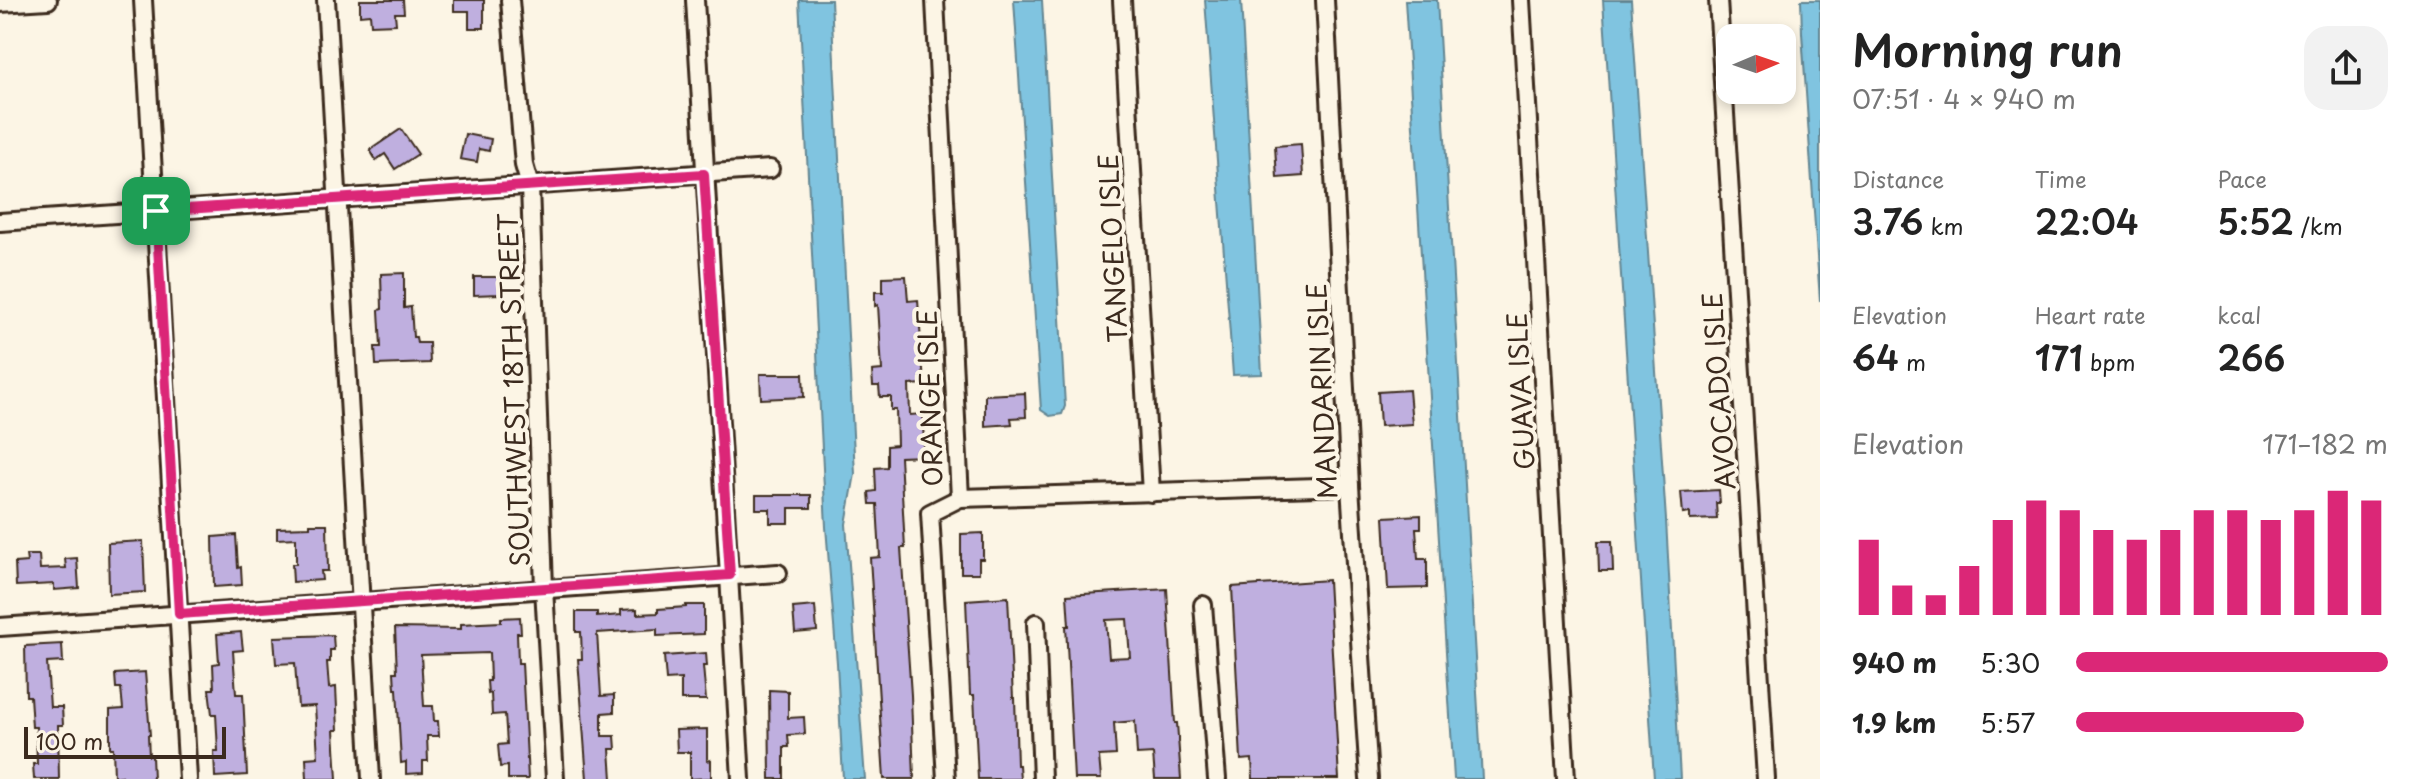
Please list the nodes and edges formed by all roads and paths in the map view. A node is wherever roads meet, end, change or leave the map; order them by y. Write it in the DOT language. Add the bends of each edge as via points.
graph roads {
  1 [pos="48,0"];
  2 [pos="143,0"];
  3 [pos="326,0"];
  4 [pos="510,0"];
  5 [pos="695,0"];
  6 [pos="935,0"];
  7 [pos="1122,0"];
  8 [pos="1325,0"];
  9 [pos="1521,0"];
  10 [pos="1718,0"];
  11 [pos="0,3"];
  12 [pos="770,169"];
  13 [pos="704,174"];
  14 [pos="530,186"];
  15 [pos="339,197"];
  16 [pos="156,211"];
  17 [pos="0,222"];
  18 [pos="1350,486"];
  19 [pos="1151,493"];
  20 [pos="960,498"];
  21 [pos="778,573"];
  22 [pos="730,575"];
  23 [pos="544,588"];
  24 [pos="360,600"];
  25 [pos="1203,605"];
  26 [pos="179,614"];
  27 [pos="1036,623"];
  28 [pos="0,627"];
  29 [pos="188,779"];
  30 [pos="371,779"];
  31 [pos="555,779"];
  32 [pos="741,779"];
  33 [pos="946,779"];
  34 [pos="1042,779"];
  35 [pos="1217,779"];
  36 [pos="1369,779"];
  37 [pos="1566,779"];
  38 [pos="1766,779"];
  1 -- 11 [label="street"];
  2 -- 16 [label="street"];
  3 -- 15 [label="street"];
  4 -- 14 [label="street, SOUTHWEST 18TH STREET"];
  5 -- 13 [label="street"];
  6 -- 20 [label="street, ORANGE ISLE"];
  7 -- 19 [label="street, TANGELO ISLE"];
  8 -- 18 [label="street, MANDARIN ISLE"];
  9 -- 37 [label="street, GUAVA ISLE"];
  10 -- 38 [label="street, AVOCADO ISLE"];
  12 -- 13 [label="street"];
  13 -- 14 [label="street"];
  13 -- 22 [label="street"];
  14 -- 15 [label="street"];
  14 -- 23 [label="street, SOUTHWEST 18TH STREET"];
  15 -- 16 [label="street"];
  15 -- 24 [label="street"];
  16 -- 17 [label="street"];
  16 -- 26 [label="street"];
  18 -- 19 [label="street"];
  18 -- 36 [label="street, MANDARIN ISLE"];
  19 -- 20 [label="street"];
  20 -- 33 [label="street, ORANGE ISLE" via="930,513"];
  21 -- 22 [label="street"];
  22 -- 23 [label="street"];
  22 -- 32 [label="street"];
  23 -- 24 [label="street"];
  23 -- 31 [label="street, SOUTHWEST 18TH STREET"];
  24 -- 26 [label="street"];
  24 -- 30 [label="street"];
  25 -- 35 [label="street"];
  26 -- 28 [label="street"];
  26 -- 29 [label="street"];
  27 -- 34 [label="street"];
}
